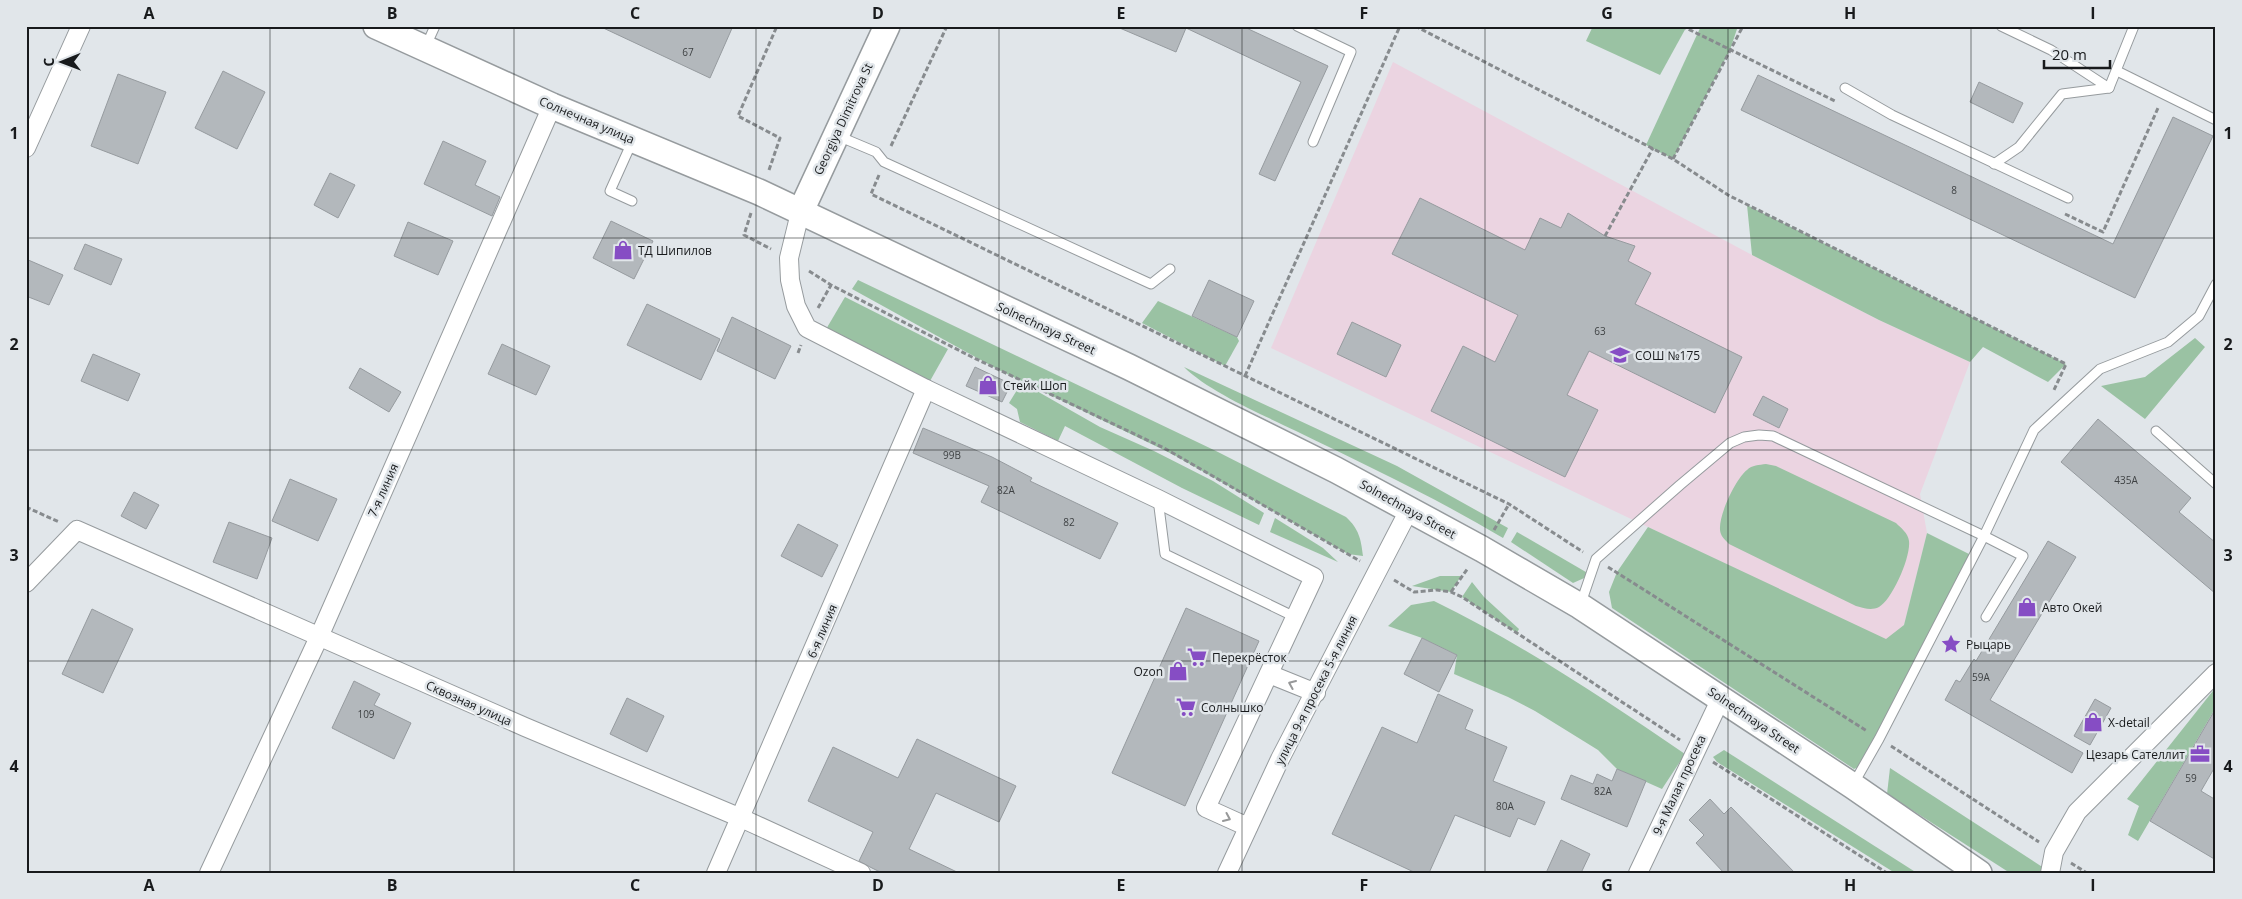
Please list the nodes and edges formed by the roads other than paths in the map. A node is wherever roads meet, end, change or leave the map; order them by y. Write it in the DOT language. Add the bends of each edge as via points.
graph roads {
  1 [pos="81,26"];
  2 [pos="376,26"];
  3 [pos="435,26"];
  4 [pos="887,26"];
  5 [pos="1298,26"];
  6 [pos="2001,26"];
  7 [pos="2134,26"];
  8 [pos="424,49"];
  9 [pos="2117,71"];
  10 [pos="1845,88"];
  11 [pos="2109,88"];
  12 [pos="552,106"];
  13 [pos="2216,120"];
  14 [pos="836,135"];
  15 [pos="633,140"];
  16 [pos="1313,142"];
  17 [pos="26,148"];
  18 [pos="1994,164"];
  19 [pos="2068,198"];
  20 [pos="632,201"];
  21 [pos="800,213"];
  22 [pos="1170,269"];
  23 [pos="2216,284"];
  24 [pos="2212,300"];
  25 [pos="926,389"];
  26 [pos="2156,431"];
  27 [pos="2216,484"];
  28 [pos="1158,499"];
  29 [pos="1409,510"];
  30 [pos="1984,536"];
  31 [pos="26,583"];
  32 [pos="1580,606"];
  33 [pos="1295,617"];
  34 [pos="1986,617"];
  35 [pos="319,637"];
  36 [pos="2216,673"];
  37 [pos="1269,674"];
  38 [pos="1316,693"];
  39 [pos="1721,698"];
  40 [pos="1853,786"];
  41 [pos="741,818"];
  42 [pos="1248,827"];
  43 [pos="209,873"];
  44 [pos="716,873"];
  45 [pos="861,873"];
  46 [pos="1227,873"];
  47 [pos="1638,873"];
  48 [pos="1979,873"];
  49 [pos="2050,873"];
  1 -- 17 [label="street"];
  2 -- 8 [label="main road, Солнечная улица"];
  3 -- 8 [label="lane"];
  4 -- 14 [label="main road, Georgiya Dimitrova St"];
  5 -- 16 [label="lane" via="1351,52"];
  6 -- 11 [label="lane" via="2051,50"];
  7 -- 9 [label="lane"];
  8 -- 12 [label="main road, Солнечная улица"];
  9 -- 11 [label="lane"];
  9 -- 13 [label="lane"];
  10 -- 18 [label="lane" via="1892,115"];
  11 -- 18 [label="lane" via="2062,94 2019,147"];
  12 -- 15 [label="main road, Солнечная улица"];
  12 -- 35 [label="street, 7-я линия"];
  14 -- 21 [label="main road, Georgiya Dimitrova St"];
  14 -- 22 [label="lane" via="876,152 884,162 1151,284"];
  15 -- 20 [label="lane" via="610,191"];
  15 -- 21 [label="main road, Солнечная улица" via="759,192"];
  18 -- 19 [label="lane"];
  21 -- 25 [label="street" via="788,258 796,306 807,328"];
  21 -- 29 [label="main road, Solnechnaya Street" via="1129,368 1336,470"];
  23 -- 24 [label="lane"];
  24 -- 30 [label="lane" via="2199,316 2168,342 2100,369 2034,430"];
  25 -- 28 [label="street"];
  25 -- 41 [label="street, 6-я линия"];
  26 -- 27 [label="lane"];
  28 -- 33 [label="lane" via="1165,554"];
  28 -- 33 [label="street" via="1314,577"];
  29 -- 32 [label="main road, Solnechnaya Street"];
  29 -- 38 [label="street, улица 9-я просека 5-я линия"];
  30 -- 32 [label="lane" via="1773,436 1744,437 1730,444 1680,485 1596,560"];
  30 -- 34 [label="lane" via="2022,556"];
  30 -- 40 [label="lane"];
  31 -- 35 [label="street, Сквозная улица" via="77,530"];
  32 -- 39 [label="main road, Solnechnaya Street"];
  33 -- 37 [label="street"];
  35 -- 41 [label="street, Сквозная улица"];
  35 -- 43 [label="street, 7-я линия"];
  36 -- 49 [label="street" via="2077,812 2054,852"];
  38 -- 37 [label="street, one-way"];
  37 -- 42 [label="street, one-way" via="1206,808"];
  38 -- 42 [label="street, улица 9-я просека 5-я линия"];
  39 -- 40 [label="main road, Solnechnaya Street"];
  39 -- 47 [label="street, 9-я Малая просека"];
  40 -- 48 [label="main road, Solnechnaya Street"];
  41 -- 44 [label="street, 6-я линия"];
  41 -- 45 [label="street, Сквозная улица"];
  42 -- 46 [label="street, улица 9-я просека 5-я линия"];
}
